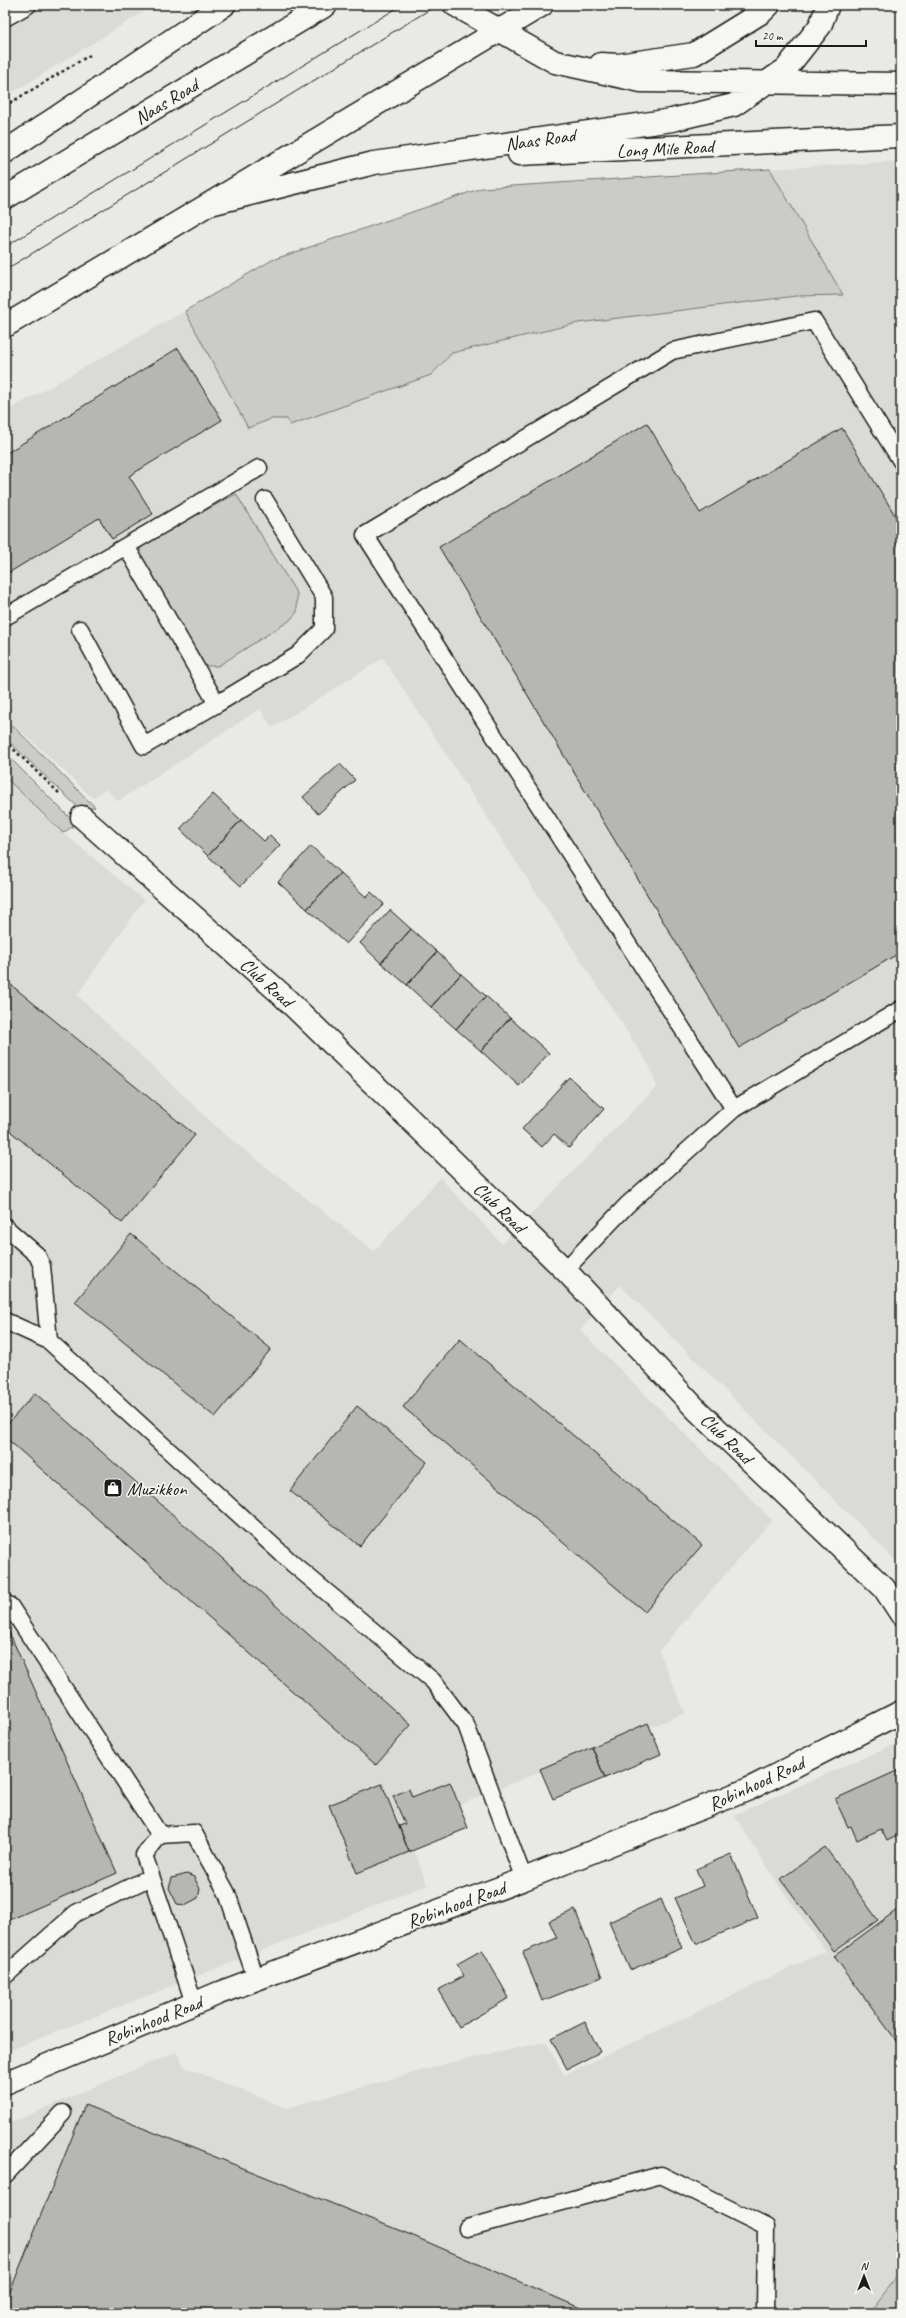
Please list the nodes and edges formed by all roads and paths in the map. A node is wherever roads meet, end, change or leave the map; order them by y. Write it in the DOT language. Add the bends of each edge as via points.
graph roads {
  1 [pos="28,5"];
  2 [pos="224,5"];
  3 [pos="326,5"];
  4 [pos="455,5"];
  5 [pos="542,5"];
  6 [pos="769,5"];
  7 [pos="828,5"];
  8 [pos="5,18"];
  9 [pos="500,31"];
  10 [pos="94,53"];
  11 [pos="556,62"];
  12 [pos="766,82"];
  13 [pos="901,84"];
  14 [pos="5,106"];
  15 [pos="901,136"];
  16 [pos="5,152"];
  17 [pos="428,156"];
  18 [pos="5,198"];
  19 [pos="210,204"];
  20 [pos="5,326"];
  21 [pos="901,461"];
  22 [pos="259,468"];
  23 [pos="265,500"];
  24 [pos="126,546"];
  25 [pos="5,617"];
  26 [pos="80,629"];
  27 [pos="217,704"];
  28 [pos="5,741"];
  29 [pos="82,817"];
  30 [pos="901,1009"];
  31 [pos="734,1109"];
  32 [pos="5,1227"];
  33 [pos="565,1270"];
  34 [pos="5,1321"];
  35 [pos="49,1341"];
  36 [pos="5,1603"];
  37 [pos="901,1614"];
  38 [pos="901,1712"];
  39 [pos="160,1835"];
  40 [pos="151,1877"];
  41 [pos="524,1879"];
  42 [pos="5,1976"];
  43 [pos="256,1979"];
  44 [pos="194,2003"];
  45 [pos="5,2083"];
  46 [pos="63,2112"];
  47 [pos="5,2176"];
  48 [pos="467,2228"];
  49 [pos="765,2313"];
  1 -- 8 [label="lane"];
  2 -- 16 [label="main road"];
  3 -- 18 [label="main road, Naas Road"];
  4 -- 9 [label="main road"];
  5 -- 9 [label="main road, Naas Road"];
  6 -- 11 [label="main road" via="762,12 694,54 618,65"];
  7 -- 12 [label="main road, Naas Road" via="820,26 786,69"];
  9 -- 11 [label="main road"];
  9 -- 19 [label="main road, Naas Road"];
  10 -- 14 [label="path"];
  11 -- 12 [label="main road" via="641,81"];
  12 -- 13 [label="main road"];
  12 -- 17 [label="main road, Naas Road" via="734,105 672,120"];
  15 -- 17 [label="main road, Long Mile Road" via="566,153"];
  17 -- 19 [label="main road, Naas Road" via="374,163"];
  19 -- 20 [label="main road, Naas Road"];
  21 -- 31 [label="lane" via="814,321 672,351 365,534"];
  22 -- 24 [label="lane"];
  23 -- 27 [label="lane" via="324,597 324,629 298,655"];
  24 -- 25 [label="lane"];
  24 -- 27 [label="lane"];
  26 -- 27 [label="lane" via="144,746"];
  28 -- 29 [label="path"];
  29 -- 33 [label="main road, Club Road" via="280,993"];
  30 -- 31 [label="lane"];
  31 -- 33 [label="lane" via="627,1205"];
  32 -- 35 [label="lane" via="37,1254 42,1266"];
  33 -- 37 [label="main road, Club Road" via="697,1410 884,1588"];
  34 -- 35 [label="lane"];
  35 -- 41 [label="lane" via="293,1564 433,1681 466,1725"];
  36 -- 39 [label="lane" via="10,1606"];
  38 -- 41 [label="main road, Robinhood Road" via="749,1790"];
  39 -- 40 [label="lane" via="144,1855"];
  39 -- 43 [label="lane" via="194,1833 227,1893"];
  40 -- 42 [label="lane" via="76,1913"];
  40 -- 44 [label="lane"];
  41 -- 43 [label="main road, Robinhood Road"];
  43 -- 44 [label="main road, Robinhood Road"];
  44 -- 45 [label="main road, Robinhood Road"];
  46 -- 47 [label="lane"];
  48 -- 49 [label="lane" via="662,2175 766,2227"];
}
